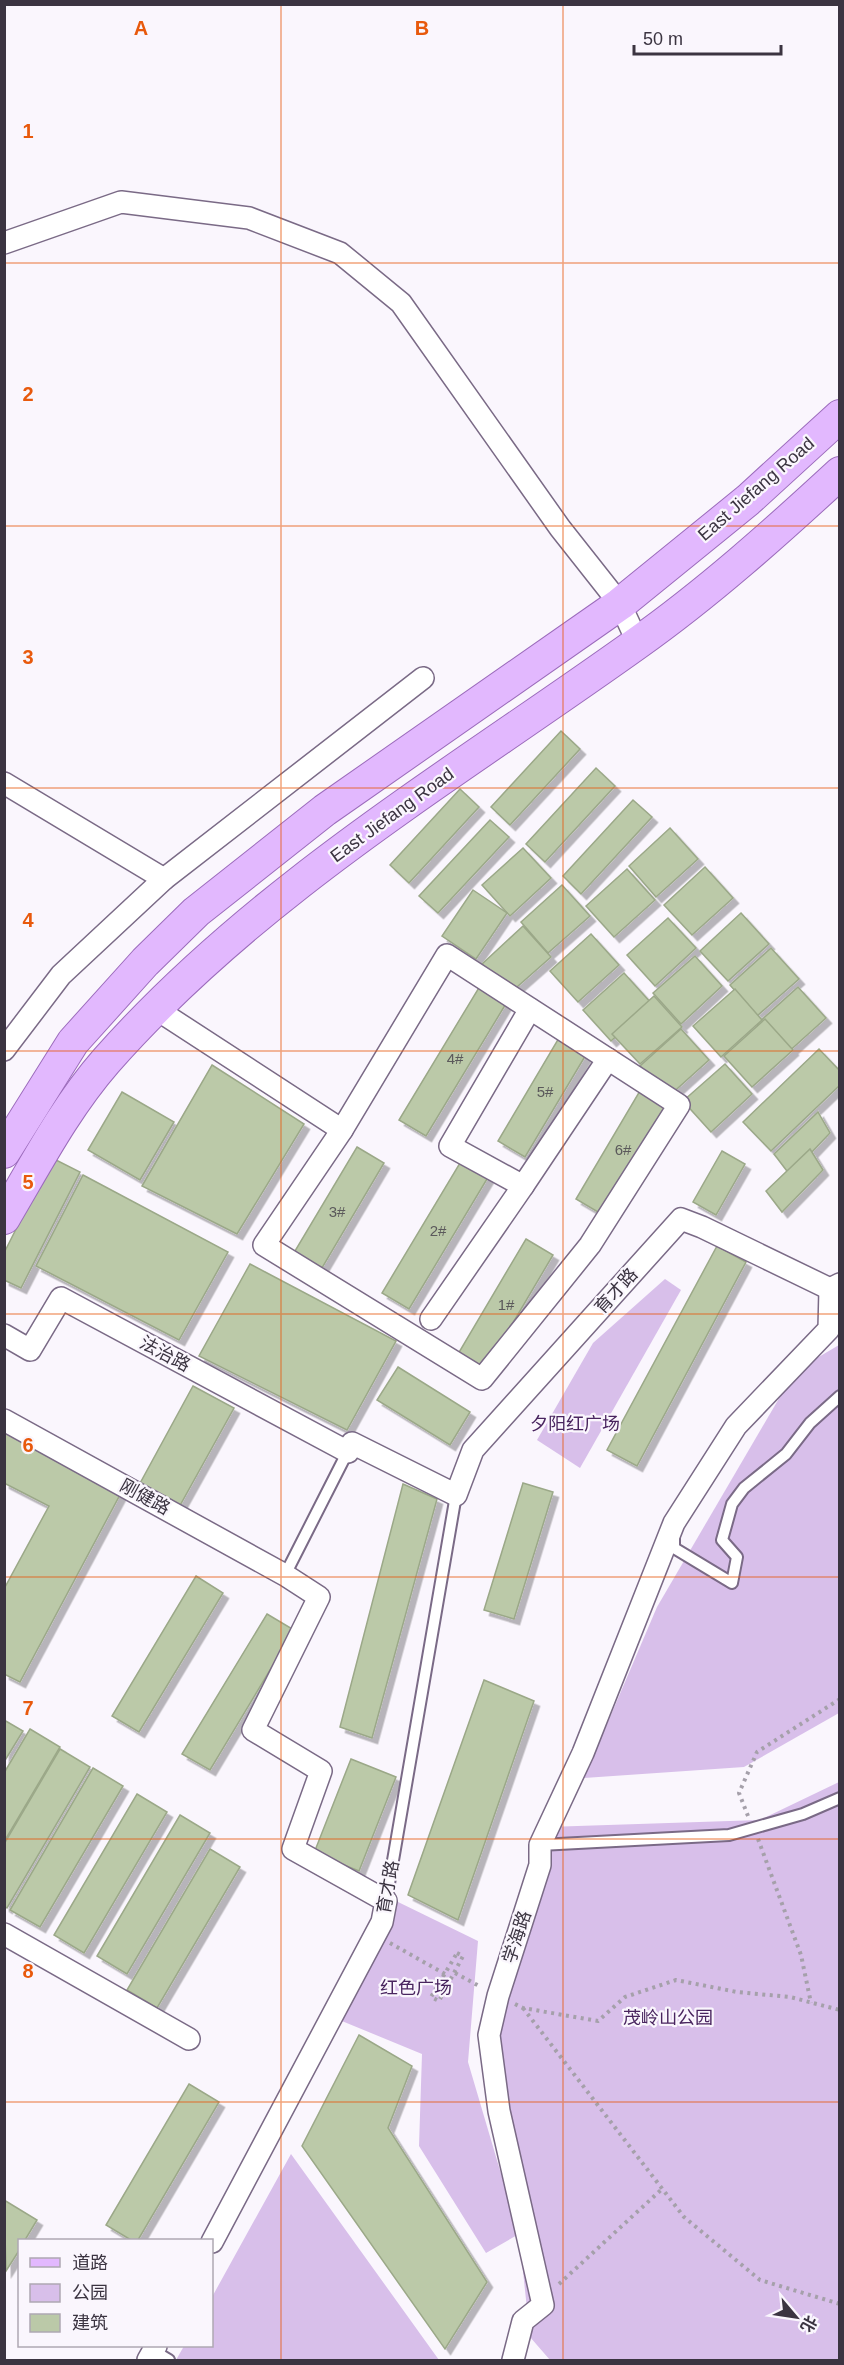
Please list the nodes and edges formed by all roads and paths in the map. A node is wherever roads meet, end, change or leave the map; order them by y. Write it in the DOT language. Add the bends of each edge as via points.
graph roads {
  1 [pos="4,243"];
  2 [pos="840,416"];
  3 [pos="840,472"];
  4 [pos="620,604"];
  5 [pos="638,643"];
  6 [pos="423,678"];
  7 [pos="4,783"];
  8 [pos="164,879"];
  9 [pos="156,1009"];
  10 [pos="530,1009"];
  11 [pos="4,1050"];
  12 [pos="608,1059"];
  13 [pos="342,1130"];
  14 [pos="4,1152"];
  15 [pos="523,1186"];
  16 [pos="4,1218"];
  17 [pos="835,1286"];
  18 [pos="431,1319"];
  19 [pos="4,1335"];
  20 [pos="840,1396"];
  21 [pos="4,1420"];
  22 [pos="350,1448"];
  23 [pos="456,1495"];
  24 [pos="674,1523"];
  25 [pos="285,1575"];
  26 [pos="840,1798"];
  27 [pos="540,1845"];
  28 [pos="386,1901"];
  29 [pos="4,1934"];
  30 [pos="375,1935"];
  31 [pos="455,1973"];
  32 [pos="445,1974"];
  33 [pos="498,1996"];
  34 [pos="523,2008"];
  35 [pos="840,2010"];
  36 [pos="189,2039"];
  37 [pos="662,2189"];
  38 [pos="213,2240"];
  39 [pos="541,2300"];
  40 [pos="840,2304"];
  41 [pos="513,2361"];
  1 -- 4 [label="street" via="121,202 249,218 340,253 401,303 560,528"];
  2 -- 4 [label="main road, East Jiefang Road" via="748,500"];
  3 -- 5 [label="main road, East Jiefang Road" via="789,520"];
  4 -- 5 [label="street"];
  4 -- 14 [label="main road, East Jiefang Road" via="325,810 196,912 74,1042"];
  5 -- 9 [label="main road, East Jiefang Road" via="361,834 195,969"];
  6 -- 8 [label="street"];
  7 -- 8 [label="street"];
  8 -- 11 [label="street" via="61,975"];
  9 -- 13 [label="street"];
  9 -- 16 [label="main road, East Jiefang Road" via="105,1062 64,1116"];
  10 -- 12 [label="street"];
  10 -- 13 [label="street" via="447,955"];
  10 -- 15 [label="street" via="450,1146"];
  12 -- 13 [label="street" via="679,1105 590,1245 483,1379 264,1245"];
  12 -- 15 [label="street"];
  15 -- 18 [label="street"];
  17 -- 23 [label="street, 育才路" via="681,1219 473,1450"];
  17 -- 24 [label="street, 学海路" via="829,1329 736,1426"];
  19 -- 22 [label="street, 法治路" via="30,1350 61,1298"];
  20 -- 24 [label="lane" via="732,1504 722,1540 737,1557 732,1583 674,1548"];
  21 -- 25 [label="street, 刚健路"];
  22 -- 23 [label="street"];
  22 -- 25 [label="lane"];
  23 -- 28 [label="lane, 育才路"];
  24 -- 27 [label="street, 学海路" via="583,1753"];
  25 -- 28 [label="street, 刚健路" via="319,1598 253,1730 321,1771 293,1849"];
  26 -- 27 [label="lane" via="802,1814 729,1835"];
  27 -- 33 [label="street, 学海路" via="540,1864"];
  28 -- 30 [label="street, 育才路"];
  29 -- 36 [label="street"];
  30 -- 32 [label="path"];
  30 -- 38 [label="street, 育才路"];
  31 -- 32 [label="path" via="463,1956 457,1953"];
  31 -- 32 [label="path" via="439,2001 431,1997"];
  31 -- 33 [label="path"];
  33 -- 34 [label="path"];
  33 -- 39 [label="street, 学海路" via="489,2035 499,2111"];
  34 -- 35 [label="path" via="598,2021 625,1997 676,1980 790,1997"];
  34 -- 37 [label="path"];
  37 -- 39 [label="path"];
  37 -- 40 [label="path" via="684,2217 760,2280"];
  39 -- 41 [label="street" via="543,2305 523,2321"];
}
